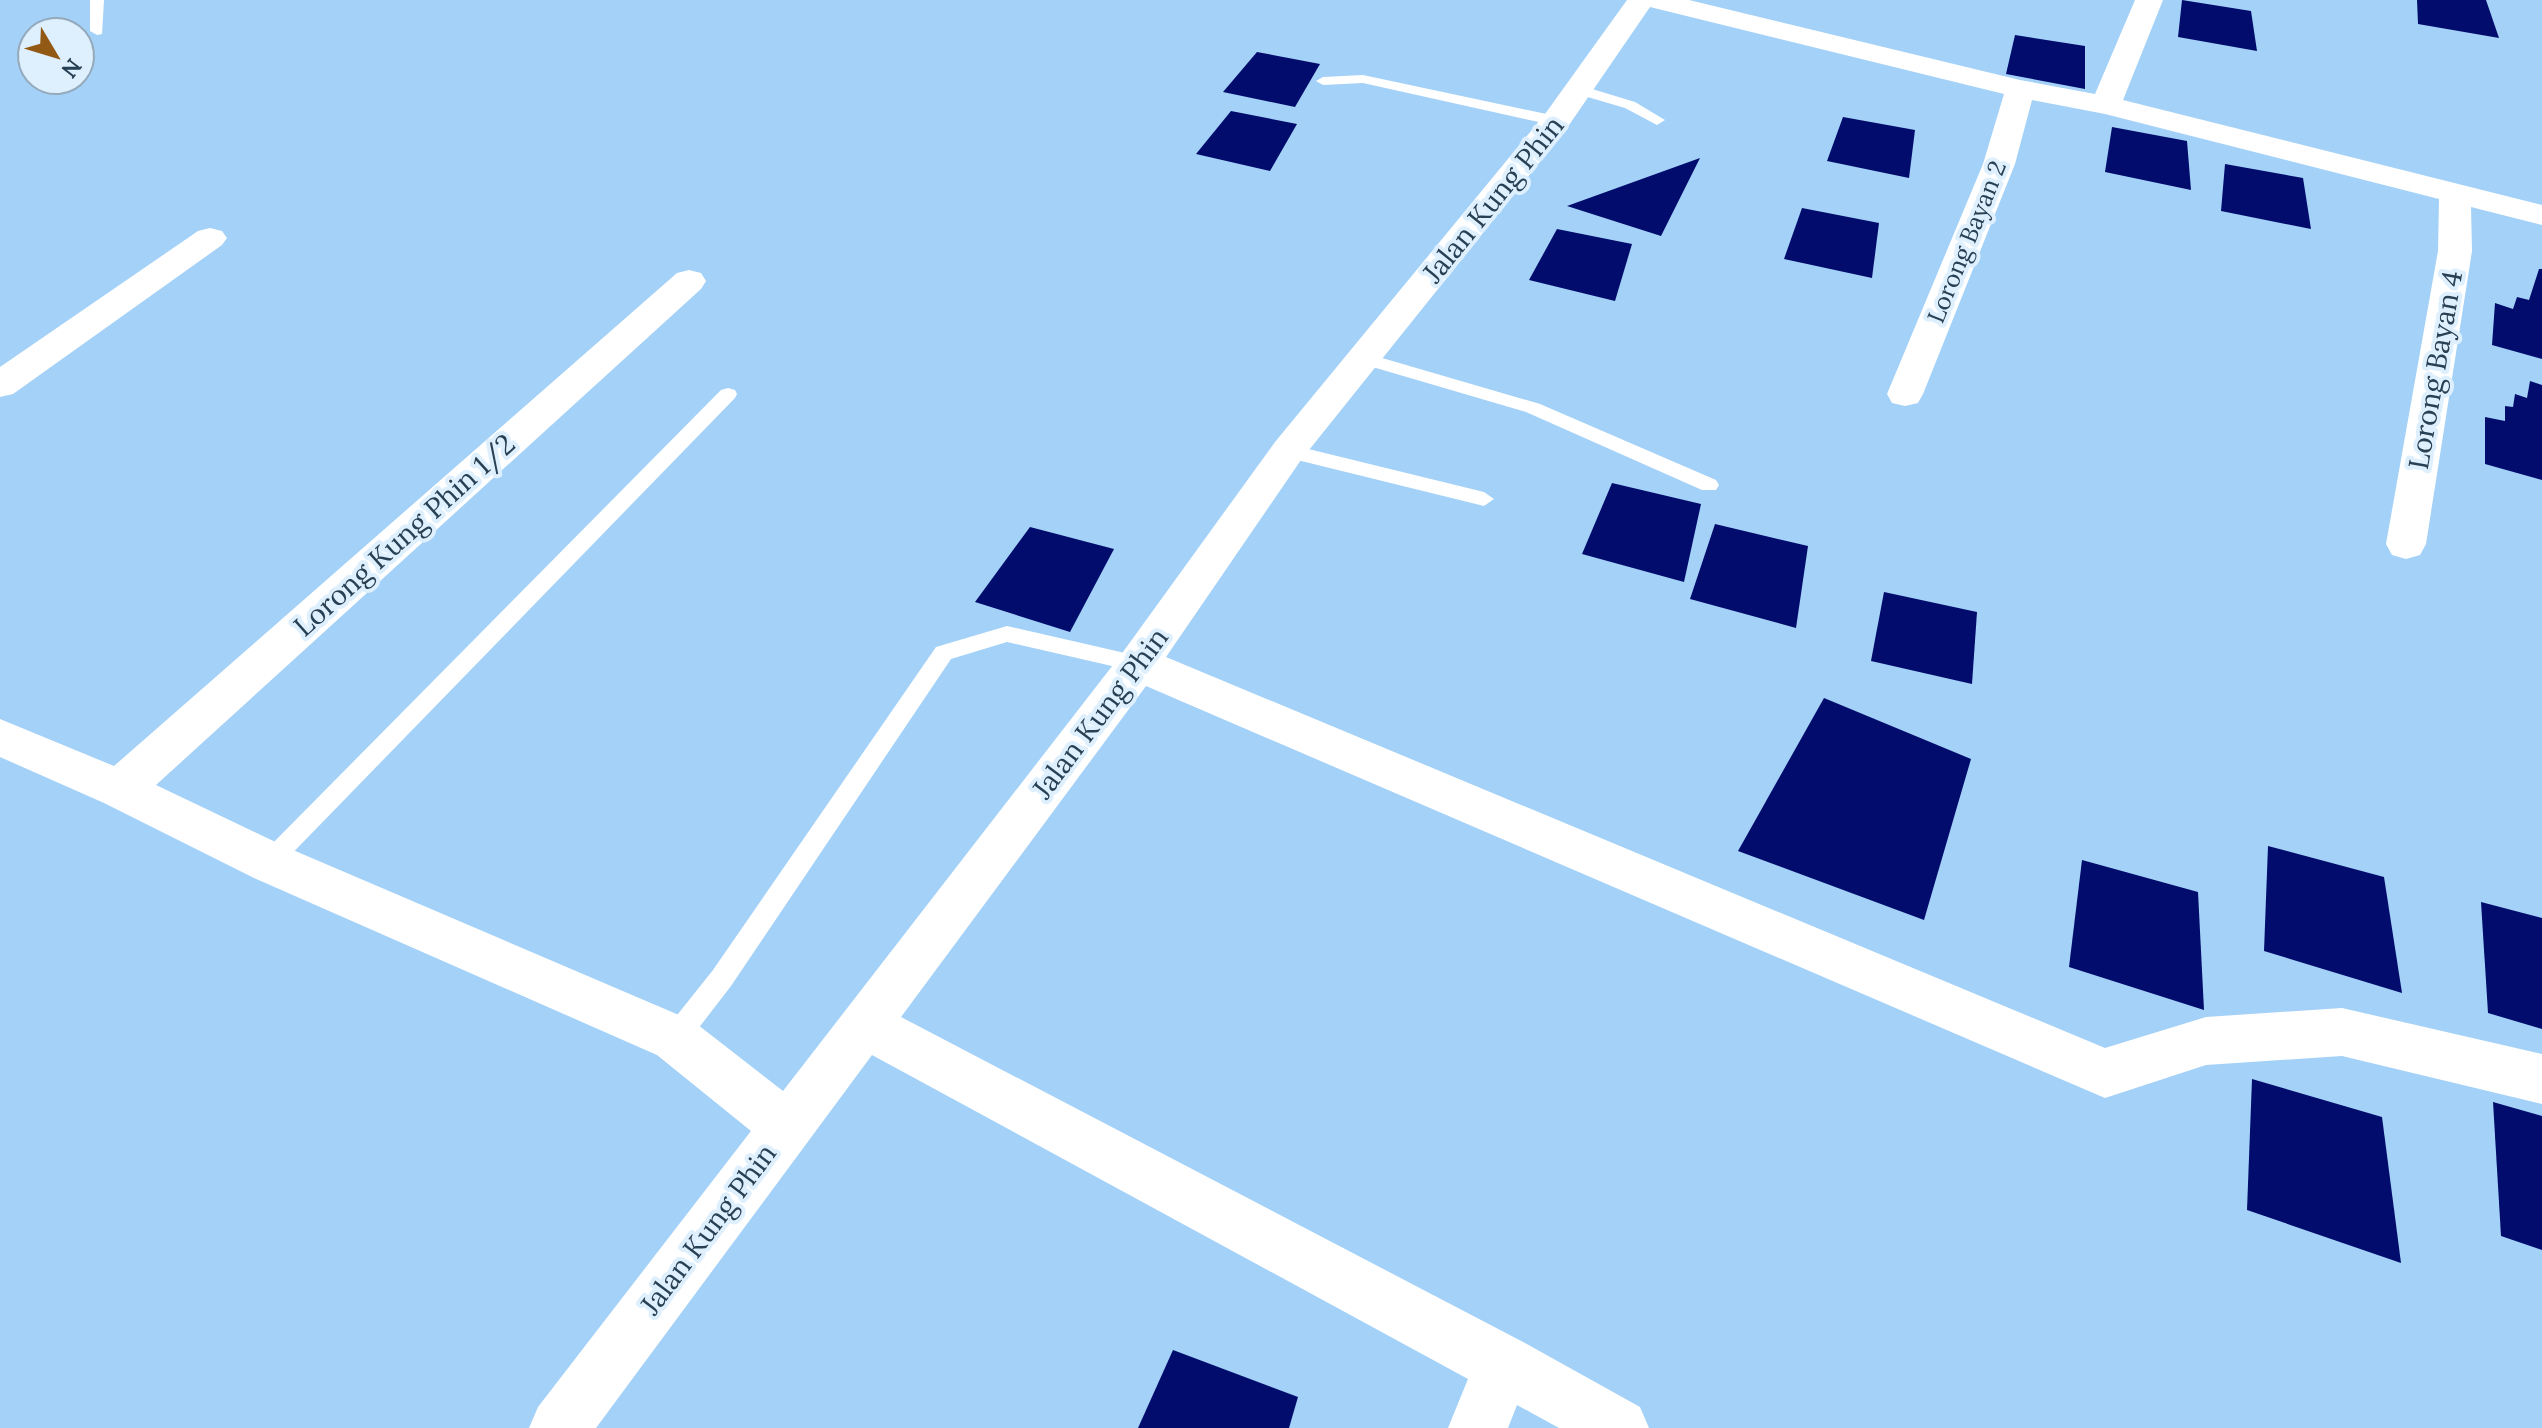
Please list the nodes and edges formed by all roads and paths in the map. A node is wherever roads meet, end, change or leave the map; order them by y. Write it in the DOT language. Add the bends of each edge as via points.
graph roads {
  1 [pos="97,0"];
  2 [pos="1641,0"];
  3 [pos="1654,0"];
  4 [pos="2149,0"];
  5 [pos="97,31"];
  6 [pos="1323,81"];
  7 [pos="2020,89"];
  8 [pos="1568,105"];
  9 [pos="2106,105"];
  10 [pos="1657,120"];
  11 [pos="2455,195"];
  12 [pos="2542,215"];
  13 [pos="210,238"];
  14 [pos="689,281"];
  15 [pos="1365,359"];
  16 [pos="0,385"];
  17 [pos="728,394"];
  18 [pos="1905,394"];
  19 [pos="1288,451"];
  20 [pos="1709,485"];
  21 [pos="1484,499"];
  22 [pos="2406,544"];
  23 [pos="1138,664"];
  24 [pos="0,737"];
  25 [pos="120,789"];
  26 [pos="269,862"];
  27 [pos="866,1025"];
  28 [pos="675,1038"];
  29 [pos="2542,1079"];
  30 [pos="786,1126"];
  31 [pos="1504,1364"];
  32 [pos="559,1428"];
  33 [pos="1478,1428"];
  34 [pos="1619,1428"];
  1 -- 5 [label="lane"];
  2 -- 8 [label="street, Jalan Kung Phin"];
  3 -- 7 [label="street"];
  4 -- 9 [label="street"];
  6 -- 8 [label="lane" via="1363,79"];
  7 -- 9 [label="street"];
  7 -- 18 [label="street, Lorong Bayan 2" via="1999,164"];
  8 -- 10 [label="lane" via="1630,105"];
  8 -- 15 [label="street, Jalan Kung Phin"];
  9 -- 11 [label="street"];
  11 -- 12 [label="street"];
  11 -- 22 [label="street, Lorong Bayan 4" via="2455,251"];
  13 -- 16 [label="street"];
  14 -- 25 [label="street, Lorong Kung Phin 1/2"];
  15 -- 19 [label="street, Jalan Kung Phin"];
  15 -- 20 [label="lane" via="1533,408"];
  17 -- 26 [label="lane"];
  19 -- 21 [label="lane"];
  19 -- 23 [label="street, Jalan Kung Phin"];
  23 -- 27 [label="street, Jalan Kung Phin"];
  23 -- 28 [label="lane" via="1007,634 944,653 722,978"];
  23 -- 29 [label="street" via="2105,1073 2206,1041 2342,1032"];
  24 -- 25 [label="street"];
  25 -- 26 [label="street"];
  26 -- 28 [label="street"];
  27 -- 30 [label="street, Jalan Kung Phin"];
  27 -- 31 [label="street"];
  28 -- 30 [label="street"];
  30 -- 32 [label="street, Jalan Kung Phin"];
  31 -- 33 [label="street"];
  31 -- 34 [label="street"];
}
